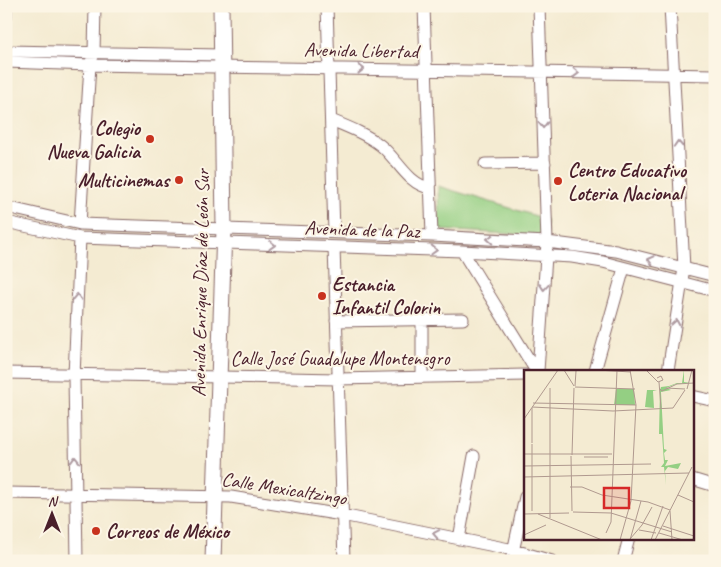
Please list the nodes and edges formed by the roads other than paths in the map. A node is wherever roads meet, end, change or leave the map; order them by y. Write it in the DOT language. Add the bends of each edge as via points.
graph roads {
  1 [pos="6,6"];
  2 [pos="95,6"];
  3 [pos="221,6"];
  4 [pos="327,6"];
  5 [pos="424,6"];
  6 [pos="539,6"];
  7 [pos="670,6"];
  8 [pos="6,17"];
  9 [pos="6,52"];
  10 [pos="94,53"];
  11 [pos="221,61"];
  12 [pos="6,62"];
  13 [pos="90,65"];
  14 [pos="329,68"];
  15 [pos="427,70"];
  16 [pos="541,72"];
  17 [pos="674,74"];
  18 [pos="715,75"];
  19 [pos="331,120"];
  20 [pos="545,163"];
  21 [pos="485,164"];
  22 [pos="430,188"];
  23 [pos="6,207"];
  24 [pos="6,222"];
  25 [pos="80,224"];
  26 [pos="334,232"];
  27 [pos="223,236"];
  28 [pos="432,236"];
  29 [pos="80,238"];
  30 [pos="548,242"];
  31 [pos="334,247"];
  32 [pos="462,250"];
  33 [pos="547,254"];
  34 [pos="624,268"];
  35 [pos="684,268"];
  36 [pos="715,276"];
  37 [pos="683,282"];
  38 [pos="715,291"];
  39 [pos="463,319"];
  40 [pos="422,320"];
  41 [pos="336,321"];
  42 [pos="536,370"];
  43 [pos="537,370"];
  44 [pos="595,370"];
  45 [pos="668,370"];
  46 [pos="6,373"];
  47 [pos="524,375"];
  48 [pos="74,376"];
  49 [pos="422,377"];
  50 [pos="219,378"];
  51 [pos="338,379"];
  52 [pos="694,396"];
  53 [pos="715,401"];
  54 [pos="474,456"];
  55 [pos="694,479"];
  56 [pos="715,486"];
  57 [pos="6,493"];
  58 [pos="75,494"];
  59 [pos="216,496"];
  60 [pos="524,501"];
  61 [pos="342,516"];
  62 [pos="459,539"];
  63 [pos="628,540"];
  64 [pos="512,555"];
  65 [pos="76,561"];
  66 [pos="213,561"];
  67 [pos="344,561"];
  68 [pos="552,561"];
  69 [pos="623,561"];
  1 -- 8 [label="street"];
  2 -- 10 [label="street"];
  3 -- 11 [label="main road, Avenida Enrique Díaz de León Sur"];
  4 -- 14 [label="street"];
  5 -- 15 [label="street"];
  6 -- 16 [label="street"];
  7 -- 17 [label="street"];
  9 -- 10 [label="street, Avenida Libertad"];
  10 -- 11 [label="street, Avenida Libertad"];
  10 -- 13 [label="street"];
  11 -- 13 [label="street, Avenida Libertad"];
  11 -- 14 [label="street, Avenida Libertad"];
  11 -- 27 [label="main road, Avenida Enrique Díaz de León Sur"];
  12 -- 13 [label="street, Avenida Libertad"];
  13 -- 25 [label="street"];
  14 -- 15 [label="street, Avenida Libertad, one-way"];
  14 -- 19 [label="street"];
  15 -- 16 [label="street, Avenida Libertad"];
  15 -- 22 [label="street"];
  16 -- 17 [label="street, Avenida Libertad, one-way"];
  16 -- 20 [label="street, one-way"];
  17 -- 18 [label="street, Avenida Libertad"];
  35 -- 17 [label="street, one-way"];
  19 -- 22 [label="street" via="380,145 413,180"];
  19 -- 26 [label="street"];
  20 -- 21 [label="street"];
  20 -- 30 [label="street"];
  22 -- 28 [label="street"];
  23 -- 25 [label="street, Avenida de la Paz"];
  24 -- 29 [label="street, Avenida de la Paz"];
  25 -- 27 [label="street, Avenida de la Paz"];
  26 -- 27 [label="street, Avenida de la Paz"];
  26 -- 28 [label="street, Avenida de la Paz"];
  27 -- 29 [label="street, Avenida de la Paz"];
  27 -- 31 [label="street, Avenida de la Paz, one-way"];
  27 -- 50 [label="main road, Avenida Enrique Díaz de León Sur"];
  30 -- 28 [label="street, Avenida de la Paz, one-way"];
  48 -- 29 [label="street, one-way"];
  30 -- 33 [label="street"];
  35 -- 30 [label="street, Avenida de la Paz, one-way" via="616,251"];
  31 -- 32 [label="street, Avenida de la Paz, one-way"];
  31 -- 41 [label="street"];
  32 -- 33 [label="street, Avenida de la Paz"];
  32 -- 42 [label="street"];
  33 -- 34 [label="street, Avenida de la Paz" via="594,260"];
  33 -- 43 [label="street, one-way"];
  34 -- 37 [label="street, Avenida de la Paz"];
  34 -- 44 [label="street"];
  35 -- 36 [label="street, Avenida de la Paz"];
  35 -- 37 [label="street"];
  37 -- 38 [label="street, Avenida de la Paz"];
  45 -- 37 [label="street, one-way"];
  39 -- 40 [label="street"];
  40 -- 41 [label="street"];
  40 -- 49 [label="street"];
  41 -- 51 [label="street"];
  46 -- 48 [label="street, Calle José Guadalupe Montenegro"];
  47 -- 49 [label="street, Calle José Guadalupe Montenegro"];
  48 -- 50 [label="street, Calle José Guadalupe Montenegro"];
  58 -- 48 [label="street, one-way"];
  49 -- 51 [label="street, Calle José Guadalupe Montenegro"];
  50 -- 51 [label="street, Calle José Guadalupe Montenegro"];
  50 -- 59 [label="main road, Avenida Enrique Díaz de León Sur"];
  51 -- 61 [label="street"];
  52 -- 53 [label="street"];
  54 -- 62 [label="street"];
  55 -- 56 [label="street"];
  57 -- 58 [label="street, Calle Mexicaltzingo"];
  58 -- 59 [label="street, Calle Mexicaltzingo"];
  58 -- 65 [label="street"];
  59 -- 61 [label="street, Calle Mexicaltzingo"];
  59 -- 66 [label="main road, Avenida Enrique Díaz de León Sur"];
  60 -- 64 [label="street"];
  62 -- 61 [label="street, Calle Mexicaltzingo, one-way"];
  61 -- 67 [label="street"];
  62 -- 64 [label="street, Calle Mexicaltzingo"];
  63 -- 69 [label="street"];
  64 -- 68 [label="street, Calle Mexicaltzingo"];
}
